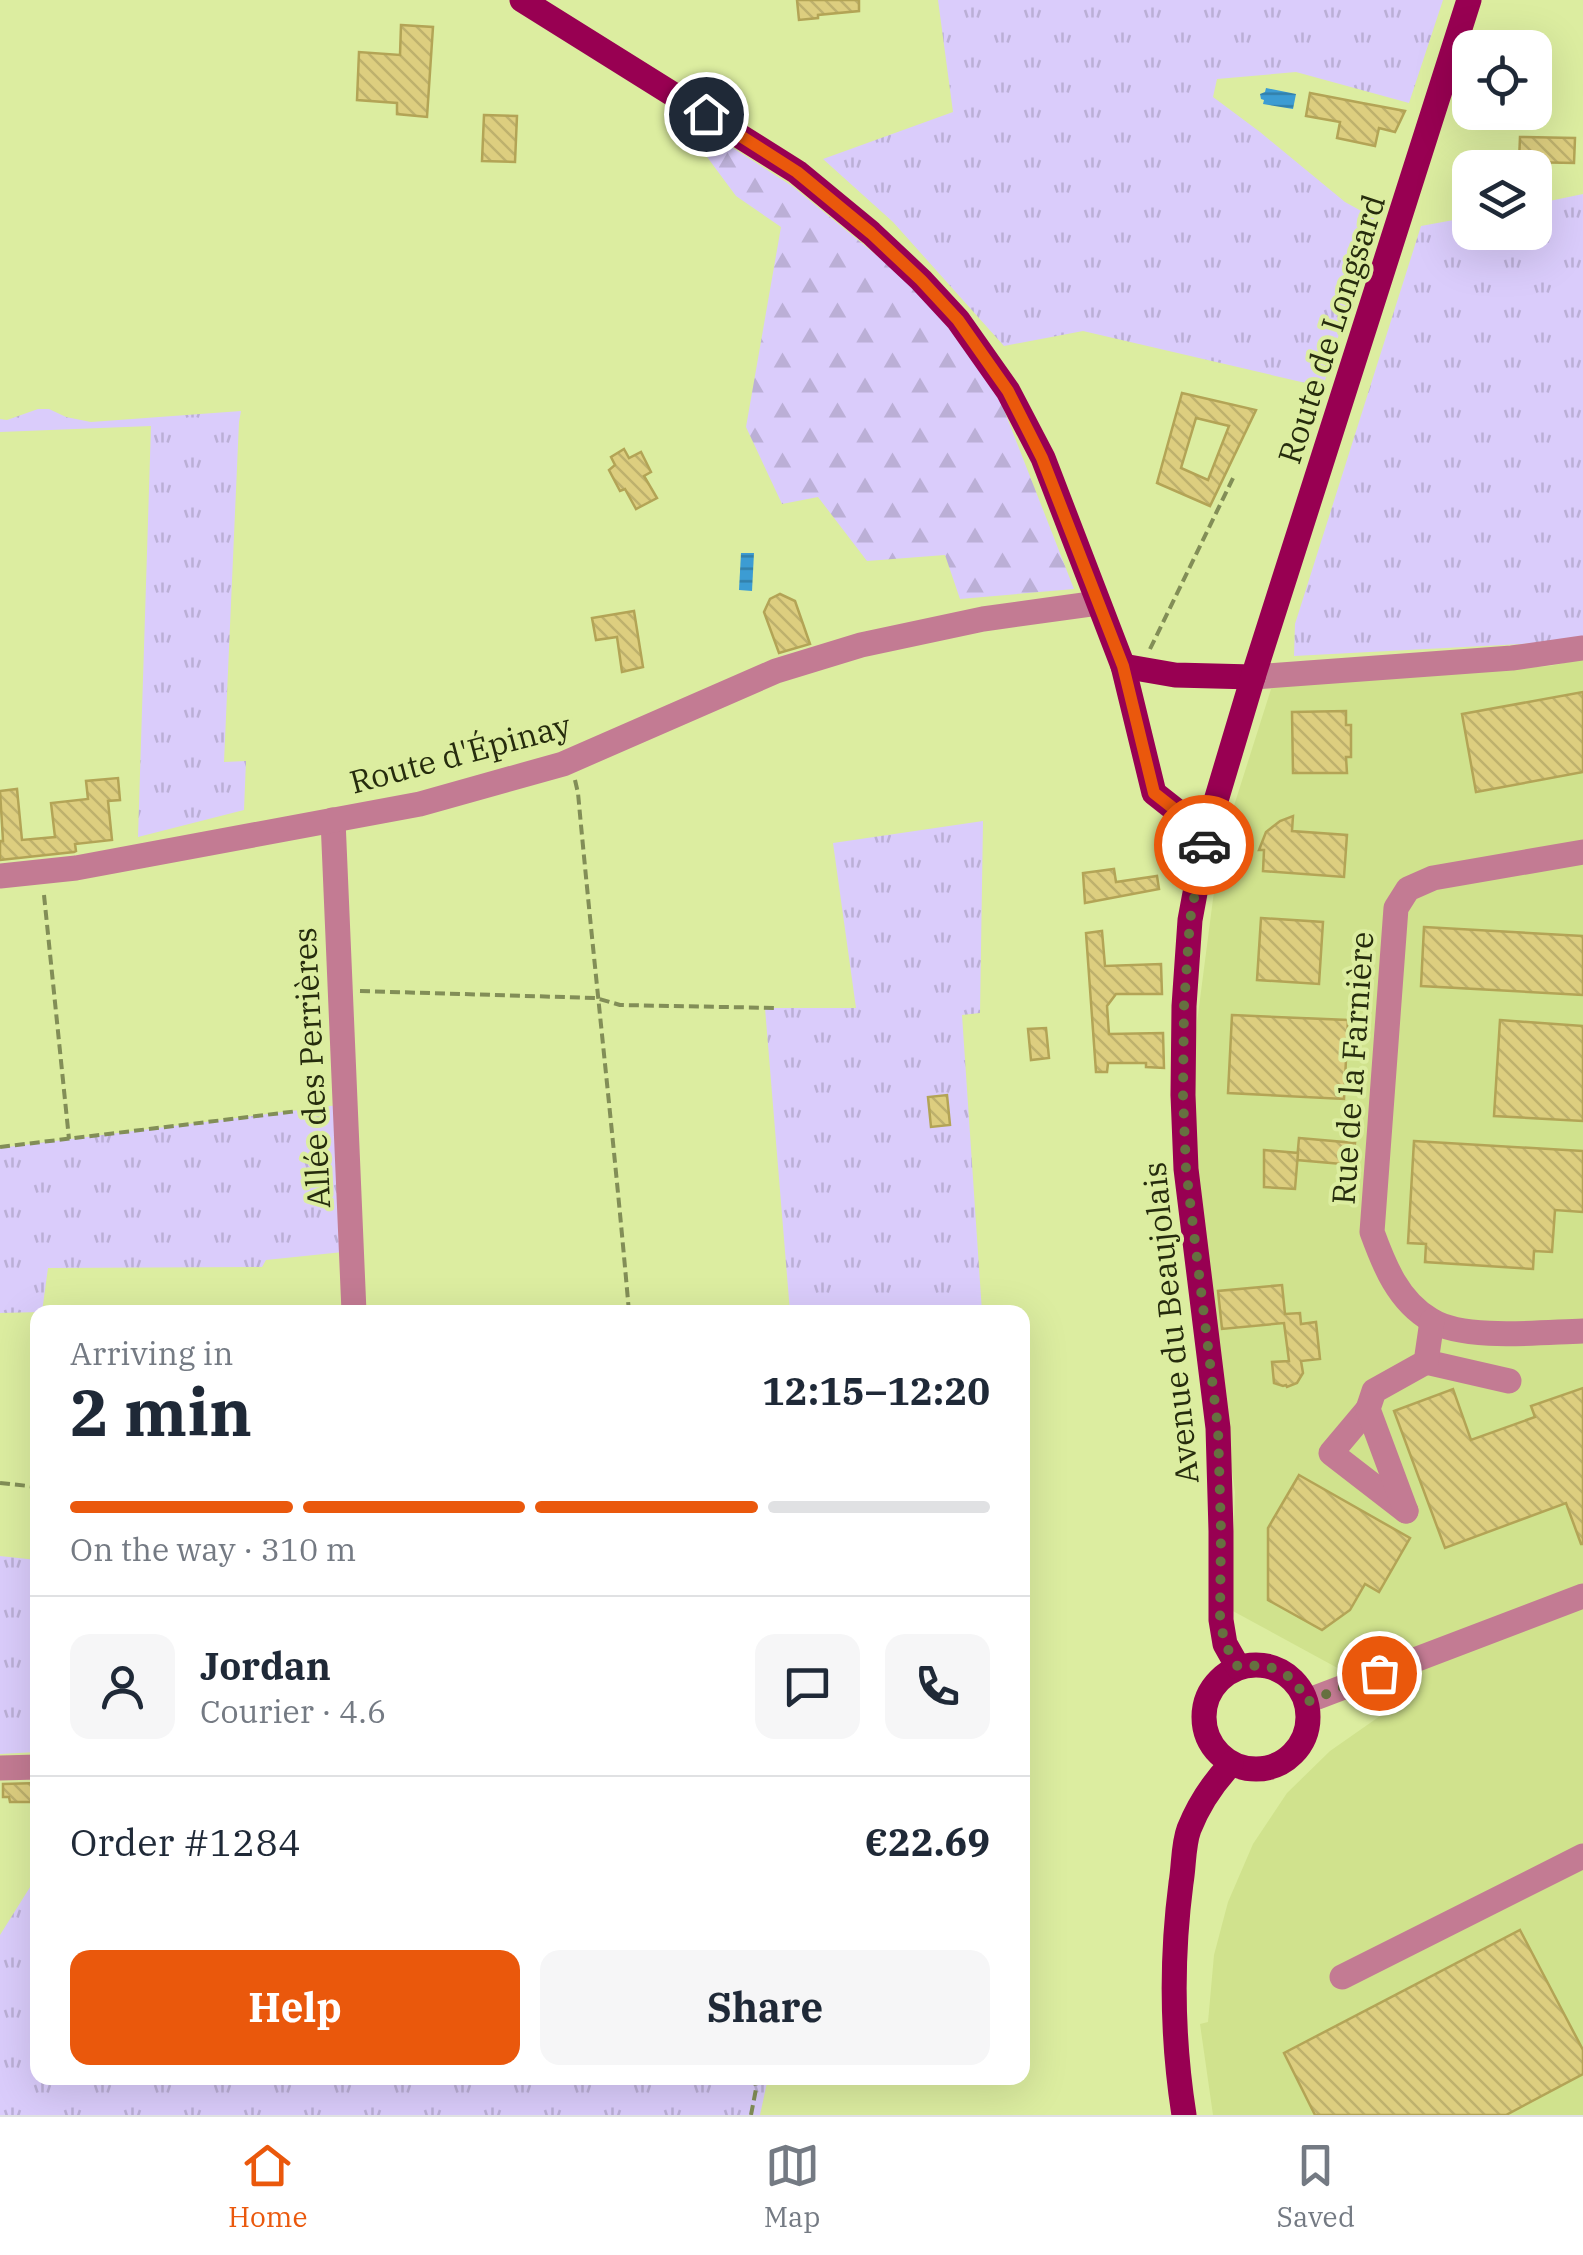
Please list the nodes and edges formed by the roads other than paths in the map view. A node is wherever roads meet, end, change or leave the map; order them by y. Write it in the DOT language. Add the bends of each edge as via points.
graph roads {
  1 [pos="522,0"];
  2 [pos="1469,0"];
  3 [pos="1098,603"];
  4 [pos="1583,648"];
  5 [pos="1132,667"];
  6 [pos="1253,677"];
  7 [pos="332,820"];
  8 [pos="1206,834"];
  9 [pos="1583,852"];
  10 [pos="0,876"];
  11 [pos="354,1305"];
  12 [pos="1432,1321"];
  13 [pos="1583,1331"];
  14 [pos="1426,1362"];
  15 [pos="1509,1381"];
  16 [pos="1368,1409"];
  17 [pos="1583,1596"];
  18 [pos="1238,1667"];
  19 [pos="1307,1702"];
  20 [pos="1230,1764"];
  21 [pos="30,1767"];
  22 [pos="0,1768"];
  23 [pos="1583,1856"];
  24 [pos="1342,1977"];
  25 [pos="1184,2115"];
  1 -- 3 [label="main road" via="797,172 921,280 1008,391 1042,458"];
  2 -- 6 [label="main road, Route de Longsard"];
  3 -- 5 [label="main road"];
  3 -- 7 [label="street, Route d'Épinay" via="861,646 776,672 567,762 420,804"];
  4 -- 6 [label="street"];
  5 -- 6 [label="main road"];
  5 -- 8 [label="main road" via="1154,793"];
  6 -- 8 [label="main road, Avenue du Beaujolais"];
  7 -- 10 [label="street, Route d'Épinay"];
  7 -- 11 [label="street, Allée des Perrières"];
  8 -- 18 [label="main road, Avenue du Beaujolais" via="1190,920 1183,1095 1218,1428 1220,1620"];
  9 -- 12 [label="street, Rue de la Farnière" via="1433,878 1408,889 1396,908 1372,1232 1404,1298"];
  12 -- 13 [label="street" via="1470,1332"];
  12 -- 14 [label="street"];
  14 -- 15 [label="street"];
  14 -- 16 [label="street" via="1374,1391"];
  17 -- 19 [label="street"];
  18 -- 19 [label="main road" via="1266,1665 1294,1679"];
  18 -- 20 [label="main road" via="1207,1695 1203,1715 1216,1752"];
  19 -- 20 [label="main road" via="1308,1730 1295,1753 1275,1767"];
  20 -- 25 [label="main road" via="1188,1832 1178,1908 1173,2002"];
  21 -- 22 [label="street"];
  23 -- 24 [label="street"];
}
